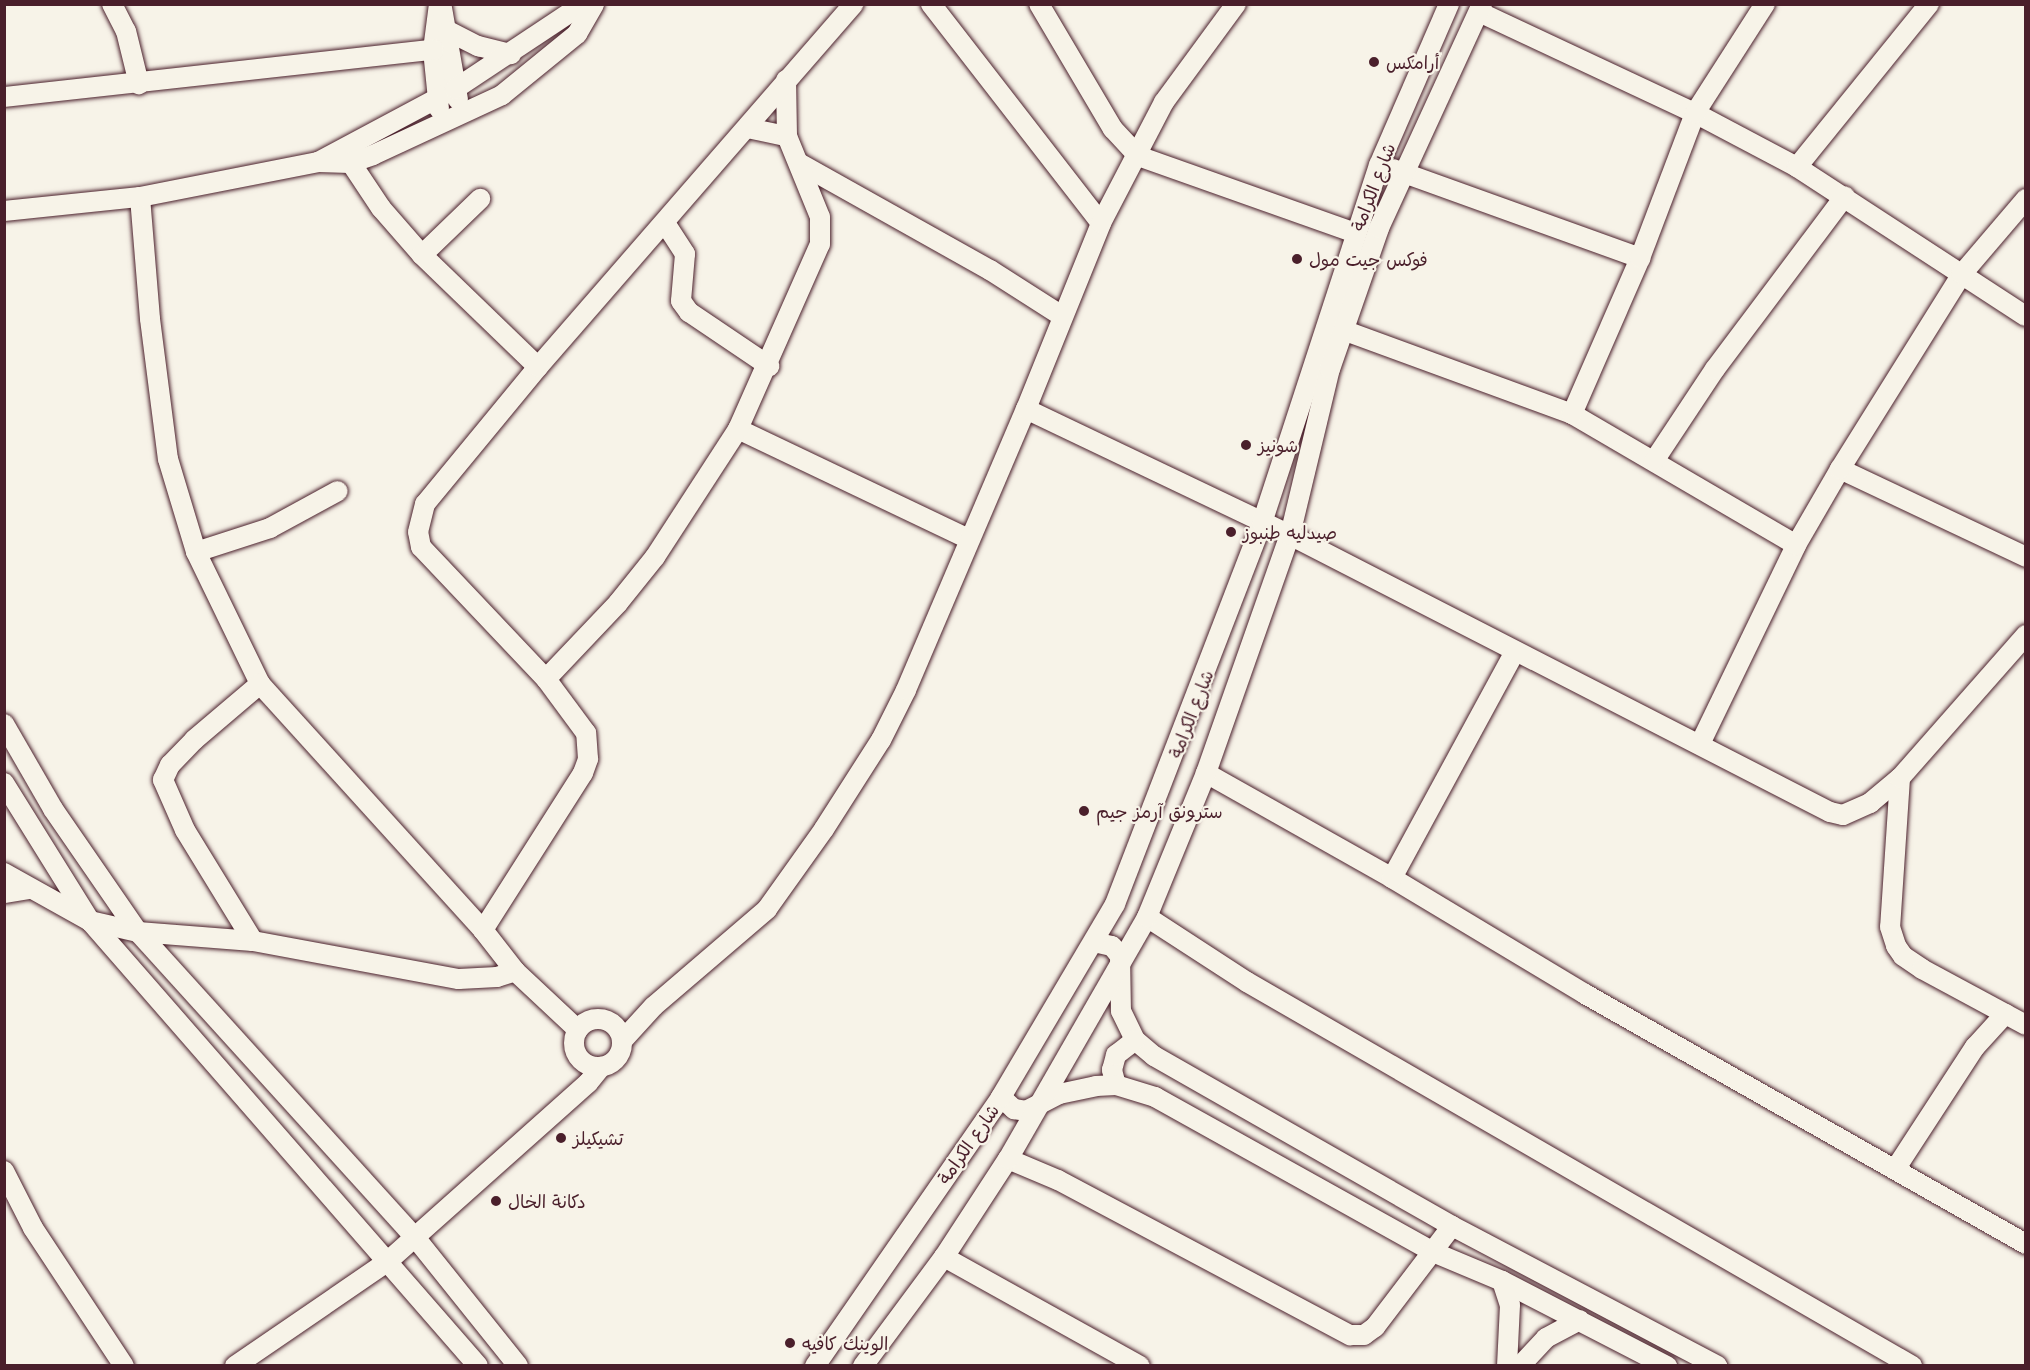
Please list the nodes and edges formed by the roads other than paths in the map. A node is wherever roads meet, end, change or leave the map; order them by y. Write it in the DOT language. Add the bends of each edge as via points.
graph roads {
  1 [pos="112,4"];
  2 [pos="440,4"];
  3 [pos="583,4"];
  4 [pos="594,4"];
  5 [pos="853,4"];
  6 [pos="931,4"];
  7 [pos="1039,4"];
  8 [pos="1236,4"];
  9 [pos="1449,4"];
  10 [pos="1765,4"];
  11 [pos="1929,4"];
  12 [pos="1481,8"];
  13 [pos="448,31"];
  14 [pos="433,50"];
  15 [pos="511,54"];
  16 [pos="786,80"];
  17 [pos="139,84"];
  18 [pos="455,89"];
  19 [pos="4,97"];
  20 [pos="437,99"];
  21 [pos="1695,113"];
  22 [pos="462,114"];
  23 [pos="443,124"];
  24 [pos="748,128"];
  25 [pos="787,136"];
  26 [pos="346,155"];
  27 [pos="1138,156"];
  28 [pos="799,163"];
  29 [pos="1379,165"];
  30 [pos="1797,167"];
  31 [pos="1404,172"];
  32 [pos="1845,196"];
  33 [pos="140,197"];
  34 [pos="480,199"];
  35 [pos="2025,199"];
  36 [pos="4,211"];
  37 [pos="665,223"];
  38 [pos="1101,223"];
  39 [pos="1355,233"];
  40 [pos="422,255"];
  41 [pos="1640,258"];
  42 [pos="1962,274"];
  43 [pos="1062,316"];
  44 [pos="2025,316"];
  45 [pos="1343,330"];
  46 [pos="769,366"];
  47 [pos="538,367"];
  48 [pos="1026,409"];
  49 [pos="1572,414"];
  50 [pos="738,429"];
  51 [pos="1654,461"];
  52 [pos="1840,469"];
  53 [pos="338,491"];
  54 [pos="1262,523"];
  55 [pos="1290,535"];
  56 [pos="969,539"];
  57 [pos="1796,545"];
  58 [pos="196,552"];
  59 [pos="2025,557"];
  60 [pos="2025,635"];
  61 [pos="1515,651"];
  62 [pos="546,679"];
  63 [pos="261,684"];
  64 [pos="4,724"];
  65 [pos="1700,744"];
  66 [pos="1206,773"];
  67 [pos="1900,778"];
  68 [pos="7,798"];
  69 [pos="4,873"];
  70 [pos="1392,878"];
  71 [pos="30,889"];
  72 [pos="4,893"];
  73 [pos="1147,917"];
  74 [pos="90,921"];
  75 [pos="483,930"];
  76 [pos="138,932"];
  77 [pos="253,941"];
  78 [pos="1094,942"];
  79 [pos="1120,969"];
  80 [pos="515,971"];
  81 [pos="2005,1014"];
  82 [pos="2025,1025"];
  83 [pos="578,1030"];
  84 [pos="618,1033"];
  85 [pos="1135,1040"];
  86 [pos="592,1065"];
  87 [pos="1116,1085"];
  88 [pos="1001,1096"];
  89 [pos="1041,1105"];
  90 [pos="1008,1159"];
  91 [pos="1896,1168"];
  92 [pos="4,1171"];
  93 [pos="1452,1226"];
  94 [pos="414,1236"];
  95 [pos="2025,1244"];
  96 [pos="1433,1252"];
  97 [pos="944,1257"];
  98 [pos="387,1262"];
  99 [pos="1502,1281"];
  100 [pos="1580,1320"];
  101 [pos="1128,1363"];
  102 [pos="124,1365"];
  103 [pos="235,1365"];
  104 [pos="478,1365"];
  105 [pos="518,1365"];
  106 [pos="815,1365"];
  107 [pos="863,1365"];
  108 [pos="1507,1365"];
  109 [pos="1520,1365"];
  110 [pos="1667,1365"];
  111 [pos="1717,1365"];
  112 [pos="1912,1365"];
  1 -- 17 [label="street" via="126,31"];
  2 -- 13 [label="street"];
  2 -- 14 [label="street"];
  3 -- 15 [label="street"];
  4 -- 22 [label="street" via="577,34 539,67 502,96"];
  5 -- 16 [label="street"];
  6 -- 38 [label="street"];
  7 -- 27 [label="street" via="1113,129"];
  8 -- 27 [label="street" via="1164,102"];
  9 -- 29 [label="street, شارع الكرامة"];
  10 -- 21 [label="street"];
  11 -- 30 [label="street"];
  12 -- 21 [label="street"];
  12 -- 31 [label="street, شارع الكرامة"];
  13 -- 15 [label="street" via="478,46"];
  13 -- 18 [label="street"];
  14 -- 17 [label="street"];
  14 -- 20 [label="street"];
  15 -- 18 [label="street"];
  16 -- 24 [label="street"];
  16 -- 25 [label="street"];
  17 -- 19 [label="street"];
  18 -- 20 [label="street"];
  18 -- 22 [label="street"];
  20 -- 23 [label="street"];
  20 -- 26 [label="street"];
  21 -- 30 [label="street"];
  21 -- 41 [label="street"];
  22 -- 23 [label="street"];
  23 -- 26 [label="street"];
  24 -- 25 [label="street"];
  24 -- 37 [label="street"];
  25 -- 28 [label="street"];
  26 -- 33 [label="street"];
  26 -- 40 [label="street" via="381,208"];
  27 -- 38 [label="street"];
  27 -- 39 [label="street"];
  28 -- 43 [label="street" via="990,270"];
  28 -- 46 [label="street" via="820,217 820,244"];
  29 -- 31 [label="street"];
  29 -- 39 [label="street, شارع الكرامة"];
  30 -- 32 [label="street"];
  31 -- 41 [label="street"];
  31 -- 45 [label="street, شارع الكرامة" via="1378,228"];
  32 -- 42 [label="street"];
  32 -- 51 [label="street" via="1714,369"];
  33 -- 36 [label="street"];
  33 -- 58 [label="street" via="150,319 167,450"];
  34 -- 40 [label="street"];
  35 -- 42 [label="street"];
  37 -- 46 [label="street" via="685,255 681,301 689,312"];
  37 -- 47 [label="street"];
  38 -- 43 [label="street"];
  39 -- 54 [label="street, شارع الكرامة"];
  40 -- 47 [label="street"];
  41 -- 49 [label="street"];
  42 -- 44 [label="street"];
  42 -- 52 [label="street"];
  43 -- 48 [label="street"];
  45 -- 49 [label="street"];
  45 -- 55 [label="street, شارع الكرامة"];
  46 -- 50 [label="street"];
  47 -- 62 [label="street" via="436,487 425,504 418,532 421,547"];
  48 -- 54 [label="street"];
  48 -- 56 [label="street"];
  49 -- 51 [label="street"];
  50 -- 56 [label="street"];
  50 -- 62 [label="street" via="655,557 618,603"];
  51 -- 57 [label="street"];
  52 -- 57 [label="street"];
  52 -- 59 [label="street"];
  53 -- 58 [label="street" via="270,528"];
  54 -- 55 [label="street"];
  54 -- 78 [label="street, شارع الكرامة" via="1162,790 1115,904"];
  55 -- 61 [label="street"];
  55 -- 66 [label="street, شارع الكرامة"];
  56 -- 84 [label="street" via="886,730 794,875 767,909"];
  57 -- 65 [label="street"];
  58 -- 63 [label="street"];
  60 -- 67 [label="street"];
  61 -- 65 [label="street"];
  61 -- 70 [label="street"];
  62 -- 75 [label="street" via="586,733 588,759 583,773"];
  63 -- 75 [label="street"];
  63 -- 77 [label="street" via="194,740 170,765 163,780 185,830"];
  64 -- 76 [label="street" via="53,809"];
  65 -- 67 [label="street" via="1843,815 1870,803"];
  66 -- 70 [label="street"];
  66 -- 73 [label="street, شارع الكرامة"];
  67 -- 81 [label="street" via="1890,927 1896,946 1922,969"];
  68 -- 74 [label="street"];
  69 -- 71 [label="street"];
  70 -- 91 [label="street" via="1585,994"];
  71 -- 72 [label="street"];
  71 -- 74 [label="street"];
  73 -- 79 [label="street, شارع الكرامة"];
  73 -- 112 [label="street" via="1247,982"];
  74 -- 76 [label="street"];
  74 -- 98 [label="street"];
  75 -- 80 [label="street"];
  76 -- 77 [label="street"];
  76 -- 94 [label="street"];
  77 -- 80 [label="street" via="459,979 497,978"];
  78 -- 79 [label="street" via="1106,943 1116,950"];
  78 -- 88 [label="street, شارع الكرامة"];
  79 -- 85 [label="street" via="1121,1011"];
  79 -- 89 [label="street, شارع الكرامة"];
  80 -- 83 [label="street"];
  81 -- 82 [label="street"];
  81 -- 91 [label="street" via="1975,1047"];
  83 -- 84 [label="street" via="594,1019"];
  83 -- 86 [label="street" via="575,1047"];
  84 -- 86 [label="street" via="617,1058"];
  85 -- 87 [label="street" via="1116,1055 1112,1070"];
  85 -- 93 [label="street" via="1154,1056"];
  86 -- 94 [label="street" via="588,1083"];
  87 -- 89 [label="street" via="1078,1088"];
  87 -- 96 [label="street" via="1155,1097"];
  88 -- 89 [label="street" via="1020,1111"];
  88 -- 106 [label="street, شارع الكرامة"];
  89 -- 90 [label="street, شارع الكرامة"];
  90 -- 96 [label="street" via="1058,1180 1350,1335 1364,1335 1375,1327"];
  90 -- 97 [label="street, شارع الكرامة"];
  91 -- 95 [label="street"];
  92 -- 102 [label="street" via="33,1228"];
  93 -- 96 [label="street"];
  93 -- 111 [label="street"];
  94 -- 98 [label="street"];
  94 -- 105 [label="street"];
  96 -- 99 [label="street"];
  97 -- 101 [label="street"];
  97 -- 107 [label="street, شارع الكرامة"];
  98 -- 103 [label="street"];
  98 -- 104 [label="street"];
  99 -- 100 [label="street"];
  99 -- 108 [label="street" via="1510,1305"];
  100 -- 109 [label="street" via="1546,1338"];
  100 -- 110 [label="street"];
}
